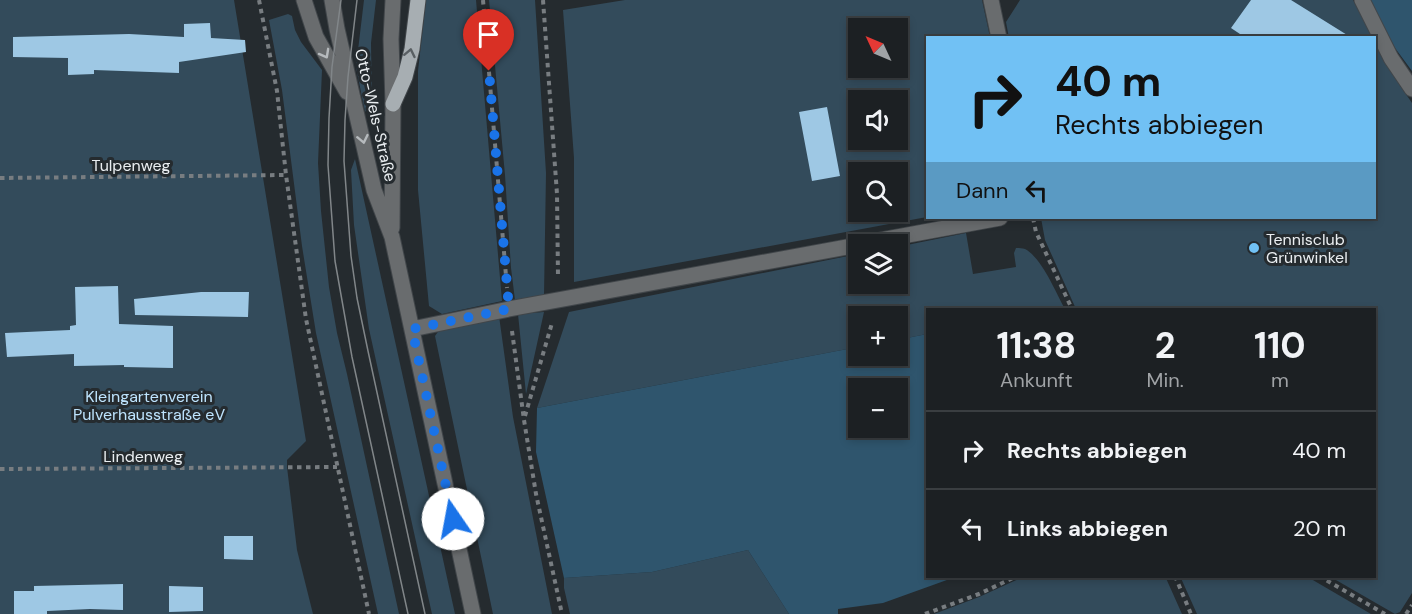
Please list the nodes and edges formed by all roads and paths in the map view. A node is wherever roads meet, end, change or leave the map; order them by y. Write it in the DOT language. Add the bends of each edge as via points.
graph roads {
  1 [pos="259,0"];
  2 [pos="304,0"];
  3 [pos="332,0"];
  4 [pos="393,0"];
  5 [pos="418,0"];
  6 [pos="483,0"];
  7 [pos="543,0"];
  8 [pos="992,0"];
  9 [pos="1362,0"];
  10 [pos="999,36"];
  11 [pos="1412,89"];
  12 [pos="393,104"];
  13 [pos="356,109"];
  14 [pos="286,176"];
  15 [pos="0,178"];
  16 [pos="995,219"];
  17 [pos="1033,219"];
  18 [pos="908,235"];
  19 [pos="392,237"];
  20 [pos="848,247"];
  21 [pos="559,300"];
  22 [pos="1072,308"];
  23 [pos="509,309"];
  24 [pos="412,329"];
  25 [pos="524,420"];
  26 [pos="337,467"];
  27 [pos="0,470"];
  28 [pos="1013,578"];
  29 [pos="1176,578"];
  30 [pos="1322,578"];
  31 [pos="1412,605"];
  32 [pos="369,614"];
  33 [pos="473,614"];
  34 [pos="562,614"];
  35 [pos="925,614"];
  36 [pos="1191,614"];
  37 [pos="1384,614"];
  38 [pos="1406,614"];
  1 -- 14 [label="path" via="277,92"];
  2 -- 13 [label="street, one-way" via="316,37"];
  3 -- 13 [label="street, Otto-Wels-Straße"];
  4 -- 12 [label="street, Otto-Wels-Straße"];
  12 -- 5 [label="main road, one-way" via="412,49"];
  6 -- 23 [label="path"];
  7 -- 21 [label="path"];
  8 -- 10 [label="street"];
  9 -- 11 [label="street" via="1391,58"];
  12 -- 19 [label="street, Otto-Wels-Straße"];
  13 -- 19 [label="street, Otto-Wels-Straße, one-way" via="374,190"];
  14 -- 15 [label="path, Tulpenweg"];
  14 -- 26 [label="path" via="306,319"];
  16 -- 18 [label="street"];
  17 -- 22 [label="path"];
  19 -- 24 [label="street, Otto-Wels-Straße"];
  20 -- 21 [label="street"];
  21 -- 23 [label="street"];
  21 -- 25 [label="path"];
  23 -- 24 [label="street"];
  23 -- 25 [label="path"];
  24 -- 33 [label="street, Otto-Wels-Straße"];
  25 -- 34 [label="path"];
  26 -- 27 [label="path, Lindenweg"];
  26 -- 32 [label="path"];
  28 -- 35 [label="path"];
  29 -- 36 [label="path"];
  30 -- 37 [label="path"];
  31 -- 38 [label="path"];
}
